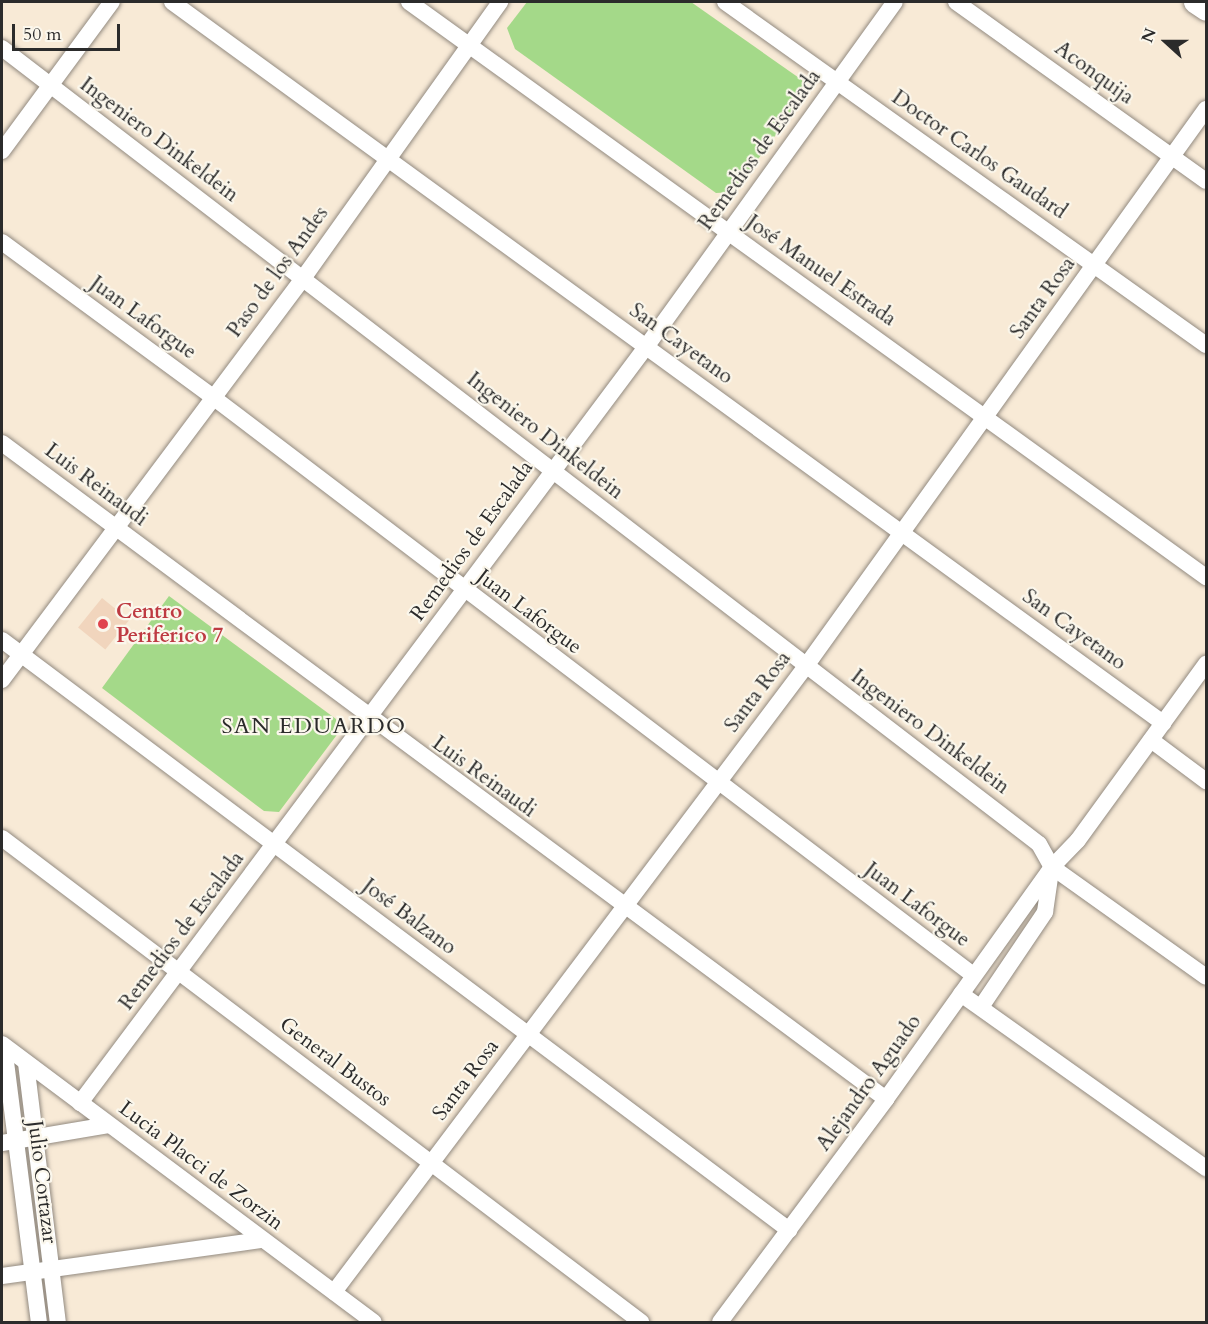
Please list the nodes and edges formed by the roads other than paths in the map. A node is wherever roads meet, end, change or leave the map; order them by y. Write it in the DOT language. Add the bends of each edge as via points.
graph roads {
  1 [pos="112,2"];
  2 [pos="172,2"];
  3 [pos="408,2"];
  4 [pos="500,2"];
  5 [pos="725,2"];
  6 [pos="895,2"];
  7 [pos="956,2"];
  8 [pos="1194,2"];
  9 [pos="1206,10"];
  10 [pos="468,45"];
  11 [pos="2,48"];
  12 [pos="837,82"];
  13 [pos="50,86"];
  14 [pos="1206,110"];
  15 [pos="2,151"];
  16 [pos="1172,156"];
  17 [pos="388,157"];
  18 [pos="1206,181"];
  19 [pos="729,233"];
  20 [pos="2,242"];
  21 [pos="1095,264"];
  22 [pos="304,277"];
  23 [pos="1206,345"];
  24 [pos="646,347"];
  25 [pos="214,398"];
  26 [pos="985,416"];
  27 [pos="2,443"];
  28 [pos="552,470"];
  29 [pos="117,529"];
  30 [pos="903,533"];
  31 [pos="1206,577"];
  32 [pos="464,591"];
  33 [pos="2,640"];
  34 [pos="20,655"];
  35 [pos="1206,664"];
  36 [pos="806,666"];
  37 [pos="2,680"];
  38 [pos="369,719"];
  39 [pos="1163,723"];
  40 [pos="1150,740"];
  41 [pos="1206,780"];
  42 [pos="719,782"];
  43 [pos="2,838"];
  44 [pos="274,845"];
  45 [pos="1052,867"];
  46 [pos="624,908"];
  47 [pos="180,973"];
  48 [pos="973,975"];
  49 [pos="1206,977"];
  50 [pos="961,994"];
  51 [pos="981,1007"];
  52 [pos="529,1034"];
  53 [pos="3,1045"];
  54 [pos="26,1063"];
  55 [pos="886,1099"];
  56 [pos="80,1103"];
  57 [pos="108,1125"];
  58 [pos="35,1138"];
  59 [pos="8,1142"];
  60 [pos="431,1164"];
  61 [pos="1206,1168"];
  62 [pos="789,1230"];
  63 [pos="261,1240"];
  64 [pos="50,1269"];
  65 [pos="32,1272"];
  66 [pos="2,1276"];
  67 [pos="334,1292"];
  68 [pos="39,1323"];
  69 [pos="58,1323"];
  70 [pos="374,1323"];
  71 [pos="641,1323"];
  72 [pos="720,1323"];
  1 -- 13 [label="street"];
  2 -- 17 [label="street, San Cayetano"];
  3 -- 10 [label="street, José Manuel Estrada"];
  4 -- 10 [label="street, Paso de los Andes"];
  5 -- 12 [label="street, Doctor Carlos Gaudard"];
  6 -- 12 [label="street, Remedios de Escalada"];
  7 -- 16 [label="street, Aconquija"];
  8 -- 9 [label="main road"];
  10 -- 17 [label="street, Paso de los Andes"];
  10 -- 19 [label="street, José Manuel Estrada"];
  11 -- 13 [label="street, Ingeniero Dinkeldein"];
  12 -- 19 [label="street, Remedios de Escalada"];
  12 -- 21 [label="street, Doctor Carlos Gaudard"];
  13 -- 15 [label="street"];
  13 -- 22 [label="street, Ingeniero Dinkeldein"];
  14 -- 16 [label="street, Santa Rosa"];
  16 -- 18 [label="street, Aconquija"];
  16 -- 21 [label="street, Santa Rosa"];
  17 -- 22 [label="street, Paso de los Andes"];
  17 -- 24 [label="street, San Cayetano"];
  19 -- 24 [label="street, Remedios de Escalada"];
  19 -- 26 [label="street, José Manuel Estrada"];
  20 -- 25 [label="street, Juan Laforgue"];
  21 -- 23 [label="street, Doctor Carlos Gaudard"];
  21 -- 26 [label="street, Santa Rosa"];
  22 -- 25 [label="street, Paso de los Andes"];
  22 -- 28 [label="street, Ingeniero Dinkeldein"];
  24 -- 28 [label="street, Remedios de Escalada"];
  24 -- 30 [label="street, San Cayetano"];
  25 -- 29 [label="street, Paso de los Andes"];
  25 -- 32 [label="street, Juan Laforgue"];
  26 -- 30 [label="street, Santa Rosa"];
  26 -- 31 [label="street, José Manuel Estrada"];
  27 -- 29 [label="street, Luis Reinaudi"];
  28 -- 32 [label="street, Remedios de Escalada"];
  28 -- 36 [label="street, Ingeniero Dinkeldein"];
  29 -- 34 [label="street, Paso de los Andes"];
  29 -- 38 [label="street, Luis Reinaudi"];
  30 -- 36 [label="street, Santa Rosa"];
  30 -- 39 [label="street, San Cayetano"];
  32 -- 38 [label="street, Remedios de Escalada"];
  32 -- 42 [label="street, Juan Laforgue"];
  33 -- 34 [label="street, José Balzano"];
  34 -- 37 [label="street, Paso de los Andes"];
  34 -- 44 [label="street, José Balzano"];
  35 -- 39 [label="street, Alejandro Aguado"];
  36 -- 42 [label="street, Santa Rosa"];
  36 -- 45 [label="street, Ingeniero Dinkeldein" via="1039,844"];
  38 -- 44 [label="street, Remedios de Escalada"];
  38 -- 46 [label="street, Luis Reinaudi"];
  39 -- 40 [label="street, Alejandro Aguado"];
  40 -- 41 [label="street"];
  40 -- 45 [label="street, Alejandro Aguado" via="1078,840"];
  42 -- 46 [label="street, Santa Rosa"];
  42 -- 48 [label="street, Juan Laforgue"];
  43 -- 47 [label="street, General Bustos"];
  44 -- 47 [label="street, Remedios de Escalada"];
  44 -- 52 [label="street, José Balzano"];
  45 -- 48 [label="street, Alejandro Aguado"];
  45 -- 49 [label="street"];
  45 -- 51 [label="street" via="1045,912"];
  46 -- 52 [label="street, Santa Rosa"];
  46 -- 55 [label="street, Luis Reinaudi"];
  47 -- 56 [label="street, Remedios de Escalada"];
  47 -- 60 [label="street, General Bustos"];
  48 -- 50 [label="street, Alejandro Aguado"];
  50 -- 51 [label="street"];
  50 -- 55 [label="street, Alejandro Aguado"];
  51 -- 61 [label="street"];
  52 -- 60 [label="street, Santa Rosa"];
  52 -- 62 [label="street, José Balzano"];
  53 -- 54 [label="street, Lucia Placci de Zorzin"];
  53 -- 59 [label="street, Julio Cortazar"];
  54 -- 56 [label="street, Lucia Placci de Zorzin"];
  54 -- 58 [label="street, Julio Cortazar"];
  55 -- 62 [label="street, Alejandro Aguado"];
  56 -- 57 [label="street, Lucia Placci de Zorzin"];
  57 -- 58 [label="street"];
  57 -- 63 [label="street, Lucia Placci de Zorzin"];
  58 -- 59 [label="street"];
  58 -- 64 [label="street, Julio Cortazar"];
  59 -- 65 [label="street, Julio Cortazar"];
  60 -- 67 [label="street, Santa Rosa"];
  60 -- 71 [label="street, General Bustos"];
  62 -- 72 [label="street, Alejandro Aguado"];
  63 -- 64 [label="street"];
  63 -- 67 [label="street, Lucia Placci de Zorzin"];
  64 -- 65 [label="street"];
  64 -- 69 [label="street, Julio Cortazar"];
  65 -- 66 [label="street"];
  65 -- 68 [label="street, Julio Cortazar"];
  67 -- 70 [label="street, Lucia Placci de Zorzin"];
}
